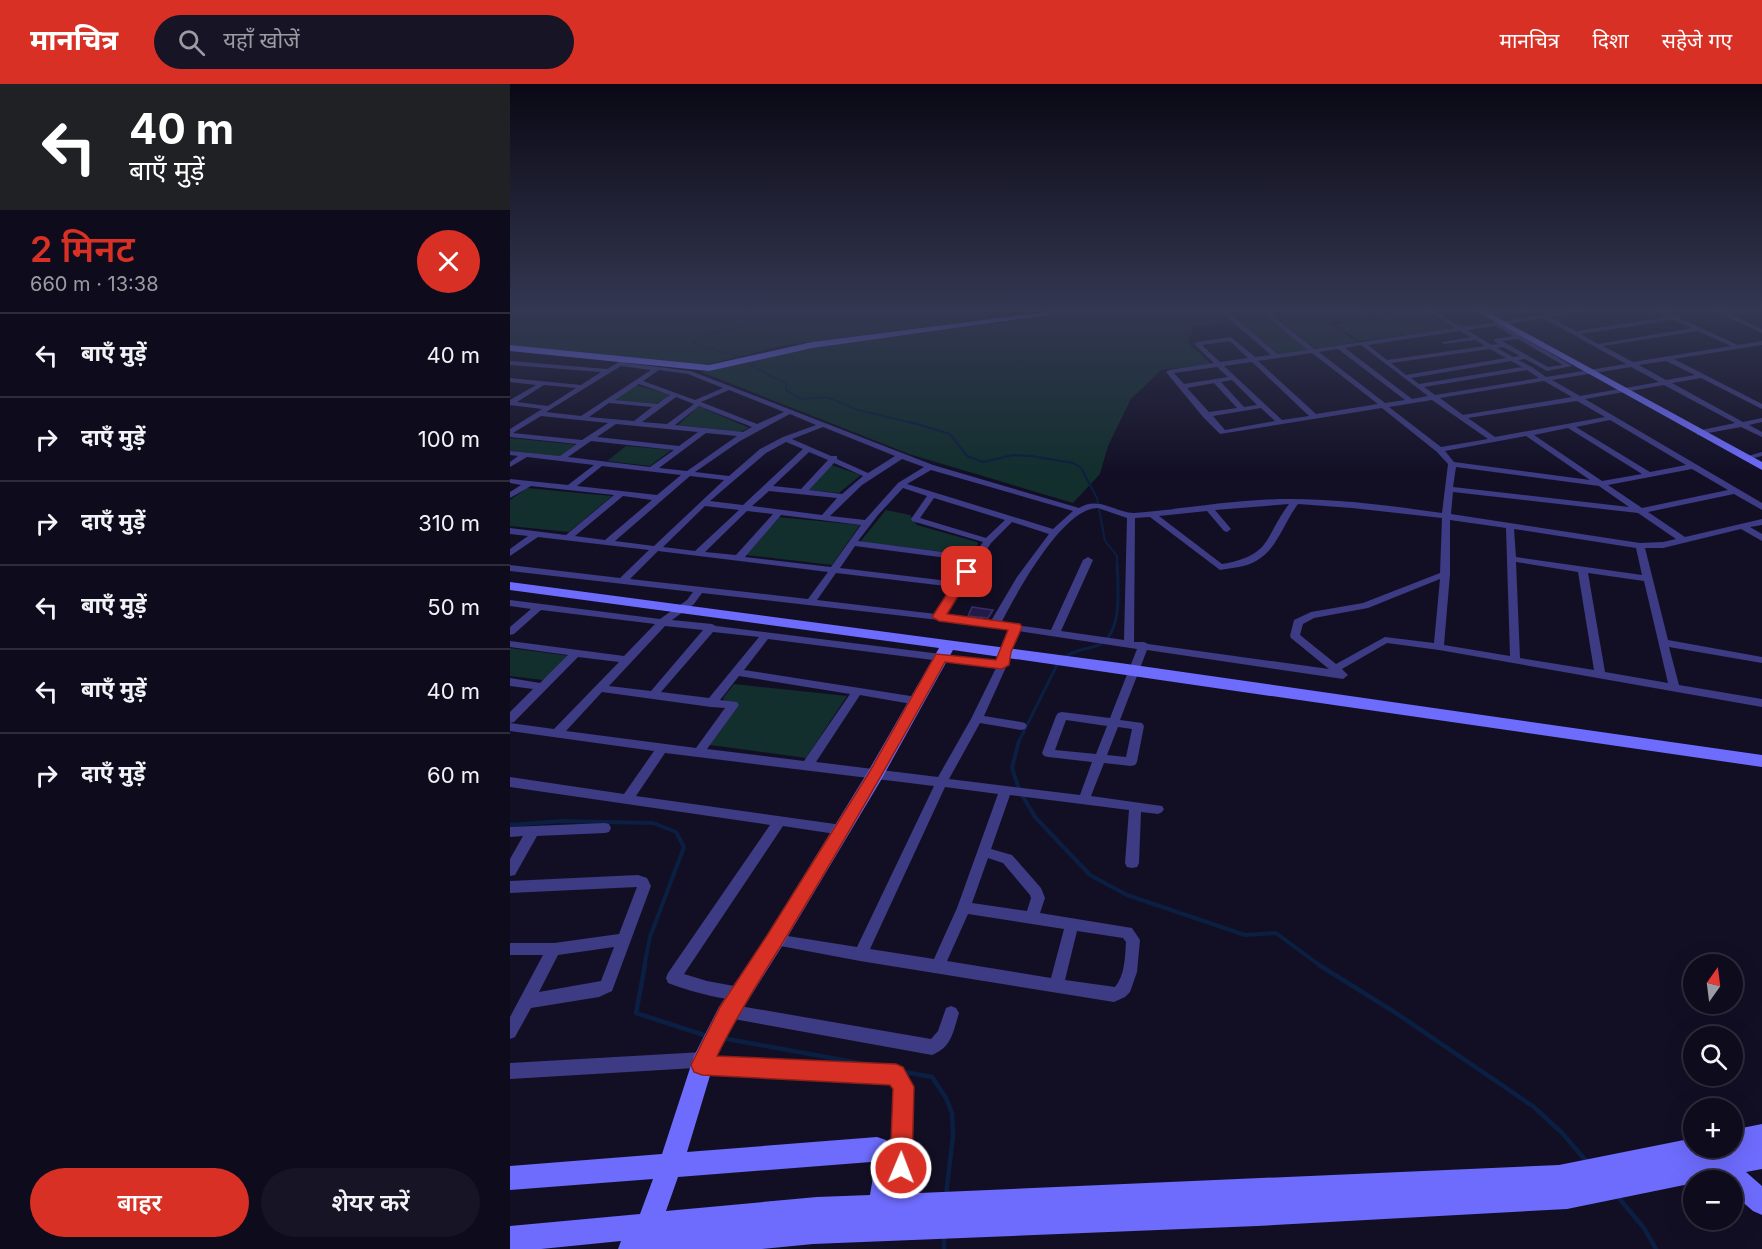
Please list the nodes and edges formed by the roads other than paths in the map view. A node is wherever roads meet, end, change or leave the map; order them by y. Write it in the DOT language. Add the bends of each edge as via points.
graph roads {
  1 [pos="540,365"];
  2 [pos="618,365"];
  3 [pos="643,365"];
  4 [pos="668,365"];
  5 [pos="716,365"];
  6 [pos="1217,365"];
  7 [pos="1220,365"];
  8 [pos="1260,365"];
  9 [pos="1333,365"];
  10 [pos="1364,365"];
  11 [pos="1390,365"];
  12 [pos="1474,365"];
  13 [pos="1530,365"];
  14 [pos="1532,365"];
  15 [pos="1533,365"];
  16 [pos="1553,365"];
  17 [pos="1573,365"];
  18 [pos="1621,365"];
  19 [pos="1638,365"];
  20 [pos="1681,365"];
  21 [pos="658,368"];
  22 [pos="600,370"];
  23 [pos="609,371"];
  24 [pos="1586,372"];
  25 [pos="1702,376"];
  26 [pos="1405,377"];
  27 [pos="1233,378"];
  28 [pos="1547,379"];
  29 [pos="510,381"];
  30 [pos="637,381"];
  31 [pos="1216,381"];
  32 [pos="1668,382"];
  33 [pos="542,384"];
  34 [pos="1417,386"];
  35 [pos="574,387"];
  36 [pos="584,387"];
  37 [pos="1181,387"];
  38 [pos="729,388"];
  39 [pos="1624,390"];
  40 [pos="675,394"];
  41 [pos="1434,397"];
  42 [pos="1576,398"];
  43 [pos="607,401"];
  44 [pos="1411,401"];
  45 [pos="510,403"];
  46 [pos="697,403"];
  47 [pos="1262,405"];
  48 [pos="1384,405"];
  49 [pos="659,406"];
  50 [pos="1762,406"];
  51 [pos="1242,409"];
  52 [pos="545,410"];
  53 [pos="787,413"];
  54 [pos="1206,415"];
  55 [pos="1315,417"];
  56 [pos="1462,417"];
  57 [pos="1611,418"];
  58 [pos="581,419"];
  59 [pos="1762,420"];
  60 [pos="615,421"];
  61 [pos="1280,422"];
  62 [pos="636,423"];
  63 [pos="1744,424"];
  64 [pos="822,425"];
  65 [pos="513,426"];
  66 [pos="669,426"];
  67 [pos="755,426"];
  68 [pos="1570,426"];
  69 [pos="705,430"];
  70 [pos="1700,432"];
  71 [pos="510,434"];
  72 [pos="741,434"];
  73 [pos="1528,434"];
  74 [pos="1762,435"];
  75 [pos="786,439"];
  76 [pos="1494,440"];
  77 [pos="588,441"];
  78 [pos="680,448"];
  79 [pos="808,449"];
  80 [pos="1440,450"];
  81 [pos="510,453"];
  82 [pos="1762,454"];
  83 [pos="525,455"];
  84 [pos="901,456"];
  85 [pos="834,458"];
  86 [pos="1745,458"];
  87 [pos="561,459"];
  88 [pos="600,464"];
  89 [pos="510,465"];
  90 [pos="1452,465"];
  91 [pos="1695,466"];
  92 [pos="930,467"];
  93 [pos="1762,467"];
  94 [pos="651,470"];
  95 [pos="688,474"];
  96 [pos="867,475"];
  97 [pos="1649,475"];
  98 [pos="732,479"];
  99 [pos="510,482"];
  100 [pos="528,484"];
  101 [pos="1601,484"];
  102 [pos="901,485"];
  103 [pos="570,488"];
  104 [pos="765,488"];
  105 [pos="1450,489"];
  106 [pos="1735,491"];
  107 [pos="803,492"];
  108 [pos="621,494"];
  109 [pos="510,496"];
  110 [pos="842,496"];
  111 [pos="931,496"];
  112 [pos="660,498"];
  113 [pos="1296,502"];
  114 [pos="703,503"];
  115 [pos="1208,507"];
  116 [pos="1762,507"];
  117 [pos="744,509"];
  118 [pos="1080,511"];
  119 [pos="1642,511"];
  120 [pos="778,513"];
  121 [pos="1151,514"];
  122 [pos="1128,516"];
  123 [pos="1446,517"];
  124 [pos="824,518"];
  125 [pos="1010,520"];
  126 [pos="1762,522"];
  127 [pos="866,523"];
  128 [pos="1742,526"];
  129 [pos="1510,527"];
  130 [pos="1227,529"];
  131 [pos="510,531"];
  132 [pos="1054,533"];
  133 [pos="536,534"];
  134 [pos="569,537"];
  135 [pos="1762,538"];
  136 [pos="1683,540"];
  137 [pos="987,541"];
  138 [pos="608,542"];
  139 [pos="852,543"];
  140 [pos="1640,546"];
  141 [pos="657,548"];
  142 [pos="510,553"];
  143 [pos="697,554"];
  144 [pos="738,559"];
  145 [pos="975,559"];
  146 [pos="1512,559"];
  147 [pos="1088,560"];
  148 [pos="835,570"];
  149 [pos="1583,571"];
  150 [pos="1445,574"];
  151 [pos="513,579"];
  152 [pos="1648,579"];
  153 [pos="621,582"];
  154 [pos="959,585"];
  155 [pos="690,601"];
  156 [pos="811,601"];
  157 [pos="510,603"];
  158 [pos="539,607"];
  159 [pos="939,617"];
  160 [pos="664,621"];
  161 [pos="996,624"];
  162 [pos="712,627"];
  163 [pos="1015,627"];
  164 [pos="510,632"];
  165 [pos="1055,633"];
  166 [pos="766,635"];
  167 [pos="1129,643"];
  168 [pos="1665,643"];
  169 [pos="510,644"];
  170 [pos="1144,645"];
  171 [pos="1439,647"];
  172 [pos="945,651"];
  173 [pos="576,653"];
  174 [pos="1005,654"];
  175 [pos="627,660"];
  176 [pos="1515,660"];
  177 [pos="1762,660"];
  178 [pos="1138,666"];
  179 [pos="1335,669"];
  180 [pos="736,672"];
  181 [pos="1600,674"];
  182 [pos="510,682"];
  183 [pos="543,687"];
  184 [pos="1674,687"];
  185 [pos="599,688"];
  186 [pos="857,691"];
  187 [pos="654,695"];
  188 [pos="917,701"];
  189 [pos="711,703"];
  190 [pos="1762,703"];
  191 [pos="510,719"];
  192 [pos="977,719"];
  193 [pos="1113,723"];
  194 [pos="1021,726"];
  195 [pos="510,727"];
  196 [pos="557,733"];
  197 [pos="1684,745"];
  198 [pos="662,748"];
  199 [pos="699,752"];
  200 [pos="1762,752"];
  201 [pos="1099,759"];
  202 [pos="1762,761"];
  203 [pos="807,766"];
  204 [pos="875,775"];
  205 [pos="510,782"];
  206 [pos="941,783"];
  207 [pos="1007,792"];
  208 [pos="627,799"];
  209 [pos="1084,800"];
  210 [pos="1135,806"];
  211 [pos="1158,808"];
  212 [pos="780,820"];
  213 [pos="605,828"];
  214 [pos="842,830"];
  215 [pos="533,831"];
  216 [pos="510,832"];
  217 [pos="984,852"];
  218 [pos="1132,863"];
  219 [pos="510,871"];
  220 [pos="510,887"];
  221 [pos="964,908"];
  222 [pos="1032,918"];
  223 [pos="1072,923"];
  224 [pos="622,940"];
  225 [pos="775,940"];
  226 [pos="510,949"];
  227 [pos="554,949"];
  228 [pos="860,955"];
  229 [pos="938,966"];
  230 [pos="1056,986"];
  231 [pos="740,993"];
  232 [pos="528,1001"];
  233 [pos="728,1012"];
  234 [pos="951,1013"];
  235 [pos="510,1032"];
  236 [pos="703,1060"];
  237 [pos="510,1071"];
  238 [pos="1762,1136"];
  239 [pos="1743,1140"];
  240 [pos="1743,1155"];
  241 [pos="1762,1156"];
  242 [pos="1692,1158"];
  243 [pos="1712,1158"];
  244 [pos="670,1165"];
  245 [pos="510,1178"];
  246 [pos="1762,1202"];
  247 [pos="904,1211"];
  248 [pos="510,1239"];
  249 [pos="640,1241"];
  1 -- 22 [label="street"];
  2 -- 23 [label="street"];
  3 -- 21 [label="street"];
  4 -- 5 [label="main road"];
  6 -- 37 [label="street" via="1169,372"];
  7 -- 27 [label="street"];
  8 -- 55 [label="street"];
  9 -- 48 [label="street"];
  10 -- 44 [label="street"];
  11 -- 26 [label="street"];
  12 -- 26 [label="street"];
  13 -- 34 [label="street"];
  14 -- 28 [label="street"];
  15 -- 16 [label="street" via="1547,369"];
  17 -- 24 [label="main road"];
  18 -- 24 [label="street"];
  19 -- 32 [label="street"];
  20 -- 25 [label="street"];
  21 -- 30 [label="street"];
  21 -- 38 [label="street" via="689,372"];
  22 -- 23 [label="street"];
  22 -- 35 [label="street"];
  23 -- 36 [label="street"];
  24 -- 28 [label="street"];
  24 -- 39 [label="main road"];
  25 -- 32 [label="street"];
  25 -- 50 [label="street"];
  26 -- 34 [label="street"];
  27 -- 31 [label="street"];
  27 -- 47 [label="street"];
  28 -- 41 [label="street"];
  28 -- 42 [label="street"];
  29 -- 33 [label="street"];
  30 -- 40 [label="street"];
  30 -- 43 [label="street"];
  31 -- 37 [label="street"];
  31 -- 51 [label="street"];
  32 -- 39 [label="street"];
  32 -- 63 [label="street"];
  33 -- 35 [label="street"];
  33 -- 45 [label="street"];
  34 -- 41 [label="street"];
  35 -- 36 [label="street"];
  35 -- 52 [label="street"];
  36 -- 52 [label="street"];
  37 -- 54 [label="street"];
  38 -- 46 [label="street"];
  38 -- 53 [label="street"];
  39 -- 42 [label="street"];
  39 -- 70 [label="main road"];
  40 -- 46 [label="street"];
  40 -- 49 [label="street"];
  41 -- 44 [label="street"];
  41 -- 56 [label="street"];
  42 -- 56 [label="street"];
  42 -- 57 [label="street"];
  43 -- 49 [label="street"];
  43 -- 58 [label="street"];
  44 -- 48 [label="street"];
  45 -- 52 [label="street"];
  46 -- 66 [label="street"];
  46 -- 67 [label="street"];
  47 -- 51 [label="street"];
  47 -- 61 [label="street"];
  48 -- 55 [label="street"];
  48 -- 80 [label="street"];
  49 -- 62 [label="street"];
  51 -- 54 [label="street"];
  52 -- 58 [label="street"];
  52 -- 65 [label="street"];
  53 -- 64 [label="street"];
  53 -- 67 [label="street"];
  54 -- 61 [label="street" via="1223,432"];
  55 -- 61 [label="street"];
  56 -- 76 [label="street"];
  57 -- 68 [label="street"];
  57 -- 91 [label="street"];
  58 -- 60 [label="street"];
  59 -- 63 [label="street"];
  60 -- 62 [label="street"];
  60 -- 77 [label="street"];
  62 -- 66 [label="street"];
  63 -- 70 [label="street"];
  63 -- 74 [label="street"];
  64 -- 75 [label="street"];
  64 -- 84 [label="street"];
  65 -- 71 [label="street"];
  66 -- 69 [label="street"];
  67 -- 72 [label="street"];
  68 -- 73 [label="street"];
  68 -- 97 [label="street"];
  69 -- 72 [label="street"];
  69 -- 78 [label="street"];
  70 -- 86 [label="main road"];
  71 -- 77 [label="street"];
  72 -- 95 [label="street"];
  73 -- 76 [label="street"];
  73 -- 101 [label="street"];
  75 -- 79 [label="street"];
  75 -- 98 [label="street" via="763,451"];
  76 -- 80 [label="street"];
  77 -- 78 [label="street"];
  77 -- 87 [label="street"];
  78 -- 94 [label="street"];
  79 -- 85 [label="street"];
  79 -- 104 [label="street"];
  80 -- 90 [label="street"];
  81 -- 83 [label="street"];
  82 -- 86 [label="street"];
  83 -- 87 [label="street"];
  83 -- 89 [label="street"];
  84 -- 92 [label="street"];
  84 -- 96 [label="street"];
  85 -- 96 [label="street"];
  85 -- 107 [label="street"];
  86 -- 93 [label="main road"];
  87 -- 88 [label="street"];
  88 -- 94 [label="street"];
  88 -- 103 [label="street"];
  90 -- 101 [label="street"];
  90 -- 105 [label="street"];
  91 -- 97 [label="street"];
  91 -- 106 [label="street"];
  92 -- 102 [label="street"];
  92 -- 118 [label="street"];
  94 -- 95 [label="street"];
  95 -- 98 [label="street"];
  95 -- 112 [label="street"];
  96 -- 110 [label="street"];
  97 -- 101 [label="street"];
  98 -- 114 [label="street"];
  99 -- 100 [label="street"];
  100 -- 103 [label="street"];
  100 -- 109 [label="street"];
  101 -- 119 [label="street"];
  102 -- 111 [label="street"];
  102 -- 127 [label="street"];
  103 -- 108 [label="street"];
  104 -- 107 [label="street"];
  104 -- 117 [label="street"];
  105 -- 119 [label="street"];
  105 -- 123 [label="street"];
  106 -- 116 [label="street"];
  106 -- 119 [label="street"];
  107 -- 110 [label="street"];
  108 -- 112 [label="street"];
  108 -- 134 [label="street"];
  110 -- 124 [label="street"];
  111 -- 125 [label="street"];
  111 -- 137 [label="street" via="915,519"];
  112 -- 138 [label="street"];
  113 -- 115 [label="street"];
  113 -- 121 [label="street" via="1255,559 1220,567"];
  113 -- 123 [label="street"];
  114 -- 117 [label="street"];
  114 -- 141 [label="street"];
  115 -- 121 [label="street"];
  115 -- 130 [label="street"];
  117 -- 120 [label="street"];
  117 -- 143 [label="street"];
  118 -- 122 [label="street" via="1095,505"];
  118 -- 132 [label="street"];
  119 -- 136 [label="street"];
  120 -- 124 [label="street"];
  120 -- 144 [label="street"];
  121 -- 122 [label="street"];
  122 -- 167 [label="street"];
  123 -- 129 [label="street"];
  123 -- 150 [label="street"];
  124 -- 127 [label="street"];
  125 -- 132 [label="street"];
  125 -- 137 [label="street"];
  126 -- 128 [label="street"];
  127 -- 139 [label="street"];
  128 -- 135 [label="street"];
  128 -- 136 [label="street"];
  129 -- 140 [label="street"];
  129 -- 146 [label="street"];
  131 -- 133 [label="street"];
  132 -- 161 [label="street" via="1017,582"];
  133 -- 134 [label="street"];
  133 -- 142 [label="street"];
  134 -- 138 [label="street"];
  136 -- 140 [label="street"];
  137 -- 145 [label="street"];
  138 -- 141 [label="street"];
  139 -- 145 [label="street"];
  139 -- 148 [label="street"];
  140 -- 152 [label="street"];
  141 -- 143 [label="street"];
  141 -- 153 [label="street"];
  143 -- 144 [label="street"];
  144 -- 148 [label="street"];
  145 -- 154 [label="street"];
  146 -- 149 [label="street"];
  146 -- 176 [label="street"];
  147 -- 165 [label="street"];
  148 -- 154 [label="street"];
  148 -- 156 [label="street"];
  149 -- 152 [label="street"];
  149 -- 181 [label="street"];
  150 -- 171 [label="street"];
  150 -- 179 [label="street" via="1365,606 1311,615 1298,622 1295,636"];
  151 -- 153 [label="street"];
  151 -- 155 [label="main road"];
  152 -- 168 [label="street"];
  153 -- 155 [label="street"];
  154 -- 159 [label="street"];
  155 -- 156 [label="street"];
  155 -- 160 [label="street"];
  155 -- 172 [label="main road"];
  155 -- 174 [label="main road"];
  156 -- 159 [label="street"];
  157 -- 158 [label="street"];
  158 -- 160 [label="street"];
  158 -- 164 [label="street"];
  159 -- 161 [label="street"];
  160 -- 162 [label="street"];
  160 -- 175 [label="street"];
  161 -- 163 [label="street"];
  162 -- 166 [label="street"];
  162 -- 187 [label="street"];
  163 -- 165 [label="street"];
  163 -- 174 [label="street"];
  165 -- 167 [label="street"];
  166 -- 172 [label="street"];
  166 -- 180 [label="street"];
  167 -- 170 [label="street"];
  168 -- 177 [label="street"];
  168 -- 184 [label="street"];
  169 -- 173 [label="street"];
  170 -- 178 [label="street"];
  170 -- 179 [label="street" via="1343,675"];
  171 -- 176 [label="street"];
  171 -- 179 [label="street" via="1385,640"];
  172 -- 174 [label="main road"];
  172 -- 188 [label="main road"];
  173 -- 175 [label="street"];
  173 -- 183 [label="street"];
  174 -- 178 [label="main road" via="1056,655"];
  174 -- 192 [label="street"];
  175 -- 185 [label="street"];
  176 -- 181 [label="street"];
  178 -- 193 [label="street"];
  178 -- 197 [label="main road"];
  180 -- 186 [label="street"];
  180 -- 189 [label="street"];
  181 -- 184 [label="street"];
  182 -- 183 [label="street"];
  183 -- 191 [label="street"];
  184 -- 190 [label="street"];
  185 -- 187 [label="street"];
  185 -- 196 [label="street"];
  186 -- 188 [label="street"];
  186 -- 203 [label="street"];
  187 -- 189 [label="street"];
  188 -- 204 [label="main road"];
  189 -- 199 [label="street" via="732,705"];
  192 -- 194 [label="street"];
  192 -- 206 [label="street"];
  193 -- 201 [label="street"];
  193 -- 201 [label="street" via="1138,726 1131,762"];
  193 -- 201 [label="street" via="1062,716 1048,753"];
  195 -- 196 [label="street"];
  196 -- 198 [label="street"];
  197 -- 200 [label="main road"];
  197 -- 202 [label="main road"];
  198 -- 199 [label="street"];
  198 -- 208 [label="street"];
  199 -- 203 [label="street"];
  201 -- 209 [label="street"];
  203 -- 204 [label="street"];
  204 -- 206 [label="street"];
  204 -- 214 [label="main road"];
  205 -- 208 [label="street"];
  206 -- 207 [label="street"];
  206 -- 228 [label="street"];
  207 -- 209 [label="street"];
  207 -- 217 [label="street"];
  208 -- 212 [label="street"];
  209 -- 210 [label="street"];
  210 -- 211 [label="street"];
  210 -- 218 [label="street"];
  212 -- 214 [label="street"];
  212 -- 231 [label="street" via="673,978"];
  213 -- 215 [label="street"];
  214 -- 225 [label="main road"];
  215 -- 216 [label="street"];
  215 -- 219 [label="street"];
  217 -- 221 [label="street"];
  217 -- 222 [label="street" via="1007,859 1036,892"];
  220 -- 224 [label="street" via="642,882 644,886"];
  221 -- 222 [label="street"];
  221 -- 229 [label="street"];
  222 -- 223 [label="street"];
  223 -- 230 [label="street"];
  223 -- 230 [label="street" via="1131,935 1126,988 1114,994"];
  224 -- 227 [label="street"];
  224 -- 232 [label="street" via="609,983 603,989"];
  225 -- 228 [label="street"];
  225 -- 231 [label="main road"];
  226 -- 227 [label="street"];
  227 -- 232 [label="street"];
  228 -- 229 [label="street"];
  229 -- 230 [label="street"];
  231 -- 233 [label="main road"];
  232 -- 235 [label="street"];
  233 -- 234 [label="street" via="932,1047 942,1040"];
  233 -- 236 [label="main road"];
  236 -- 237 [label="street"];
  236 -- 244 [label="main road"];
  236 -- 247 [label="street" via="896,1075 904,1095"];
  238 -- 239 [label="main road"];
  240 -- 241 [label="main road"];
  242 -- 247 [label="main road" via="1563,1186 1257,1213"];
  243 -- 246 [label="main road"];
  244 -- 245 [label="main road"];
  244 -- 247 [label="main road" via="877,1149"];
  244 -- 249 [label="main road"];
  247 -- 249 [label="main road" via="813,1231"];
  247 -- 249 [label="main road" via="817,1210"];
  248 -- 249 [label="main road"];
}
